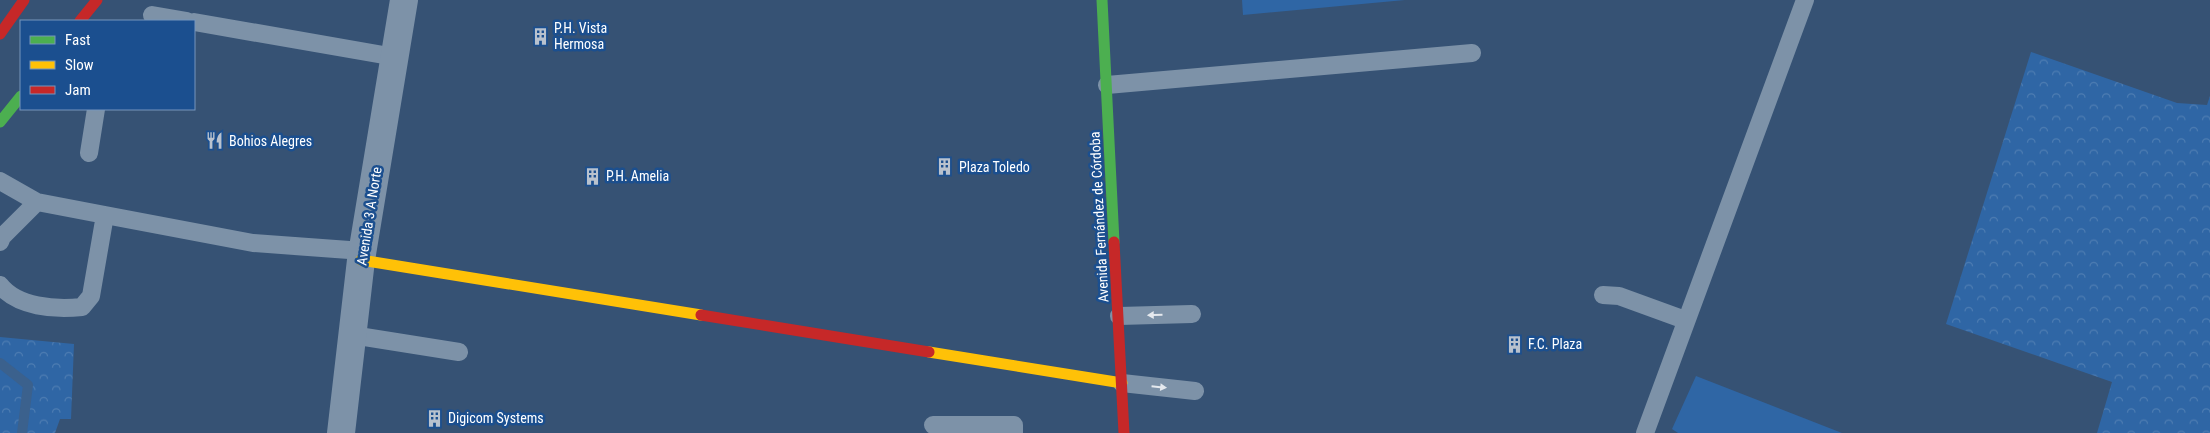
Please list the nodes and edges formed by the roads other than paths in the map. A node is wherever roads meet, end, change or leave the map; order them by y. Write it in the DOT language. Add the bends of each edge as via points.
graph roads {
  1 [pos="24,0"];
  2 [pos="97,0"];
  3 [pos="404,0"];
  4 [pos="1102,0"];
  5 [pos="1805,0"];
  6 [pos="152,15"];
  7 [pos="81,20"];
  8 [pos="181,20"];
  9 [pos="195,22"];
  10 [pos="0,34"];
  11 [pos="1472,53"];
  12 [pos="395,57"];
  13 [pos="1107,85"];
  14 [pos="20,97"];
  15 [pos="96,110"];
  16 [pos="0,122"];
  17 [pos="88,153"];
  18 [pos="0,181"];
  19 [pos="37,202"];
  20 [pos="105,215"];
  21 [pos="0,242"];
  22 [pos="362,255"];
  23 [pos="0,285"];
  24 [pos="1603,295"];
  25 [pos="1192,314"];
  26 [pos="1119,316"];
  27 [pos="1685,320"];
  28 [pos="352,335"];
  29 [pos="459,352"];
  30 [pos="1122,384"];
  31 [pos="1195,391"];
  32 [pos="933,425"];
  33 [pos="341,433"];
  34 [pos="1014,433"];
  35 [pos="1124,433"];
  36 [pos="1645,433"];
  1 -- 10 [label="street"];
  2 -- 7 [label="street"];
  3 -- 12 [label="street, Avenida 3 A Norte"];
  4 -- 13 [label="street, Avenida Fernández de Córdoba"];
  5 -- 27 [label="lane"];
  6 -- 8 [label="lane"];
  9 -- 12 [label="lane"];
  11 -- 13 [label="lane"];
  12 -- 22 [label="street, Avenida 3 A Norte"];
  13 -- 26 [label="street, Avenida Fernández de Córdoba"];
  14 -- 16 [label="street"];
  15 -- 17 [label="lane"];
  18 -- 19 [label="lane"];
  19 -- 20 [label="lane"];
  19 -- 21 [label="lane"];
  20 -- 22 [label="lane" via="253,243"];
  20 -- 23 [label="lane" via="91,296 82,306 33,304 8,295"];
  22 -- 28 [label="street, Avenida 3 A Norte"];
  22 -- 30 [label="street"];
  24 -- 27 [label="lane" via="1619,296"];
  25 -- 26 [label="lane, one-way"];
  26 -- 30 [label="street, Avenida Fernández de Córdoba"];
  27 -- 36 [label="lane"];
  28 -- 29 [label="lane"];
  28 -- 33 [label="street, Avenida 3 A Norte"];
  30 -- 31 [label="lane, one-way"];
  30 -- 35 [label="street, Avenida Fernández de Córdoba"];
  32 -- 34 [label="lane" via="1014,425"];
}
